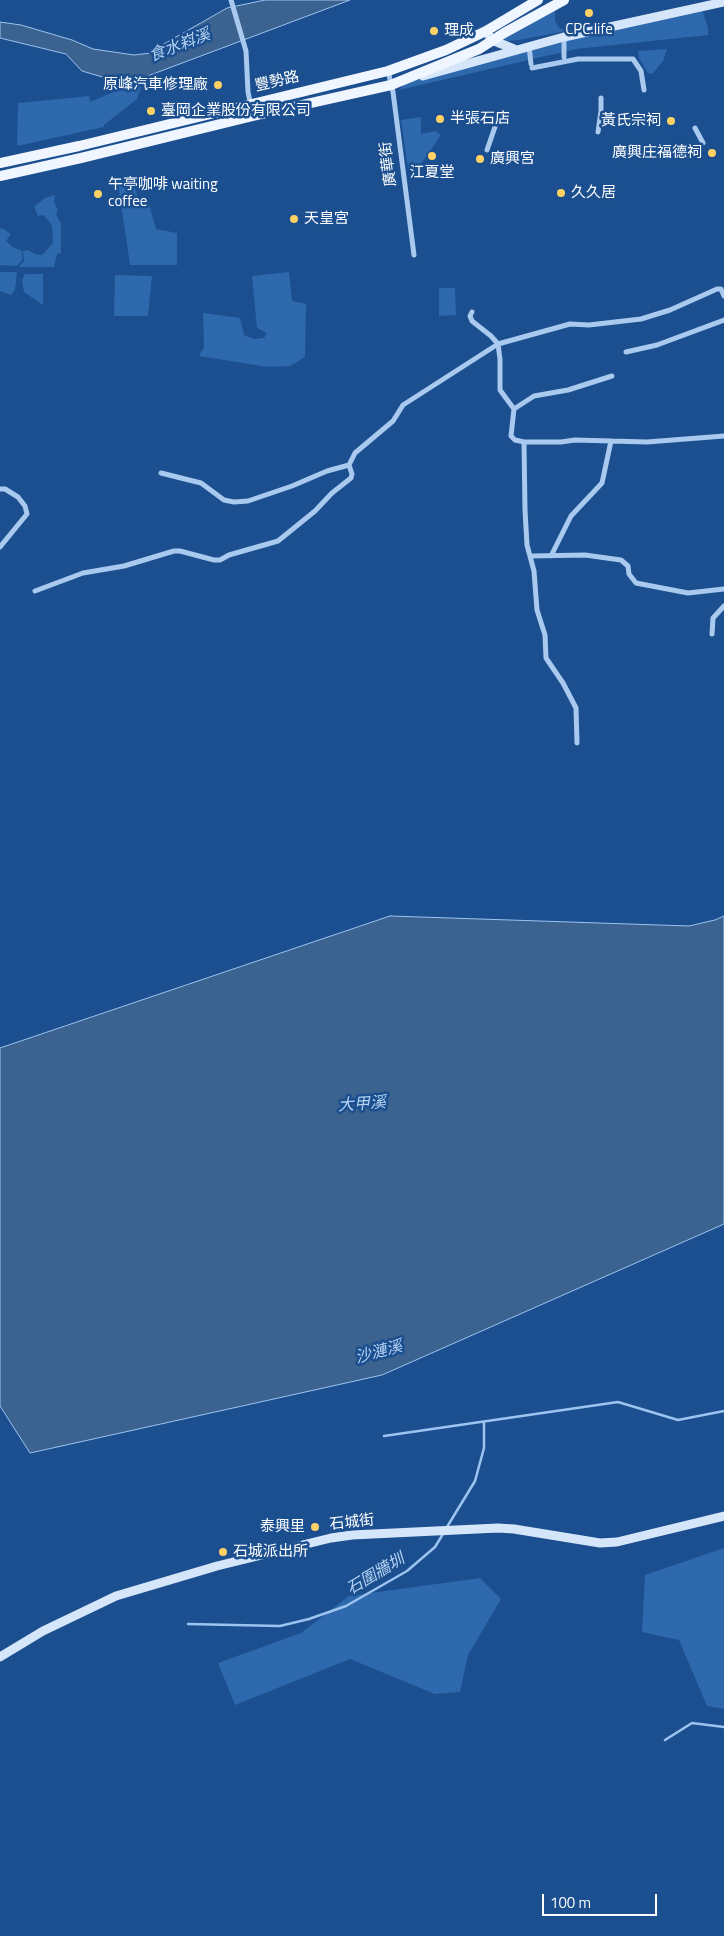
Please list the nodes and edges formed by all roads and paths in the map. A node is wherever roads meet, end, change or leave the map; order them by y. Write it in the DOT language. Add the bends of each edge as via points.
graph roads {
  1 [pos="231,0"];
  2 [pos="538,0"];
  3 [pos="564,0"];
  4 [pos="723,1"];
  5 [pos="486,31"];
  6 [pos="564,37"];
  7 [pos="492,40"];
  8 [pos="529,46"];
  9 [pos="514,50"];
  10 [pos="562,59"];
  11 [pos="388,71"];
  12 [pos="391,85"];
  13 [pos="644,90"];
  14 [pos="601,98"];
  15 [pos="250,104"];
  16 [pos="253,116"];
  17 [pos="497,121"];
  18 [pos="695,128"];
  19 [pos="598,132"];
  20 [pos="703,143"];
  21 [pos="487,150"];
  22 [pos="0,163"];
  23 [pos="0,176"];
  24 [pos="414,255"];
  25 [pos="724,296"];
  26 [pos="472,312"];
  27 [pos="724,320"];
  28 [pos="498,344"];
  29 [pos="626,352"];
  30 [pos="612,376"];
  31 [pos="514,409"];
  32 [pos="724,436"];
  33 [pos="611,441"];
  34 [pos="524,442"];
  35 [pos="349,465"];
  36 [pos="161,473"];
  37 [pos="0,489"];
  38 [pos="0,547"];
  39 [pos="531,556"];
  40 [pos="551,556"];
  41 [pos="724,589"];
  42 [pos="35,591"];
  43 [pos="724,606"];
  44 [pos="712,634"];
  45 [pos="577,743"];
  46 [pos="724,1516"];
  47 [pos="0,1657"];
  1 -- 15 [label="street" via="246,51"];
  2 -- 5 [label="main road, 豐勢路"];
  3 -- 7 [label="main road, 豐勢路"];
  4 -- 6 [label="street, 豐勢路"];
  5 -- 7 [label="street"];
  5 -- 11 [label="main road, 豐勢路"];
  6 -- 8 [label="street, 豐勢路"];
  6 -- 10 [label="street"];
  7 -- 9 [label="street"];
  7 -- 12 [label="main road, 豐勢路" via="479,49"];
  8 -- 9 [label="street, 豐勢路"];
  8 -- 10 [label="street" via="532,66"];
  9 -- 12 [label="street, 豐勢路"];
  10 -- 13 [label="street" via="632,59 641,71"];
  11 -- 12 [label="street, 廣華街"];
  11 -- 15 [label="main road, 豐勢路"];
  12 -- 16 [label="main road, 豐勢路"];
  12 -- 24 [label="street, 廣華街"];
  14 -- 19 [label="street"];
  15 -- 16 [label="street"];
  15 -- 22 [label="main road, 豐勢路"];
  16 -- 23 [label="main road, 豐勢路"];
  17 -- 21 [label="street"];
  18 -- 20 [label="street"];
  25 -- 28 [label="street" via="721,289 717,289 641,319 570,324"];
  26 -- 28 [label="street" via="472,321"];
  27 -- 29 [label="street" via="657,345"];
  28 -- 31 [label="street" via="500,390"];
  28 -- 35 [label="street" via="403,405 393,421 355,453"];
  30 -- 31 [label="street" via="568,390 534,396"];
  31 -- 34 [label="street" via="511,436"];
  32 -- 33 [label="street" via="647,442"];
  33 -- 34 [label="street"];
  33 -- 40 [label="street" via="602,483 571,516"];
  34 -- 39 [label="street" via="527,545"];
  35 -- 36 [label="street" via="256,498 234,502 224,500 201,483"];
  35 -- 42 [label="street" via="351,478 311,515 275,542 220,560 174,551 124,566 83,573"];
  37 -- 38 [label="street" via="18,497 27,514"];
  39 -- 40 [label="street"];
  39 -- 45 [label="street" via="546,658 576,708"];
  40 -- 41 [label="street" via="585,555 621,560 628,566 629,574 636,583 652,587 688,593"];
  43 -- 44 [label="street" via="713,618"];
  46 -- 47 [label="street, 石城街" via="617,1542 600,1543 498,1528 331,1538 217,1566 116,1596 42,1631"];
}
